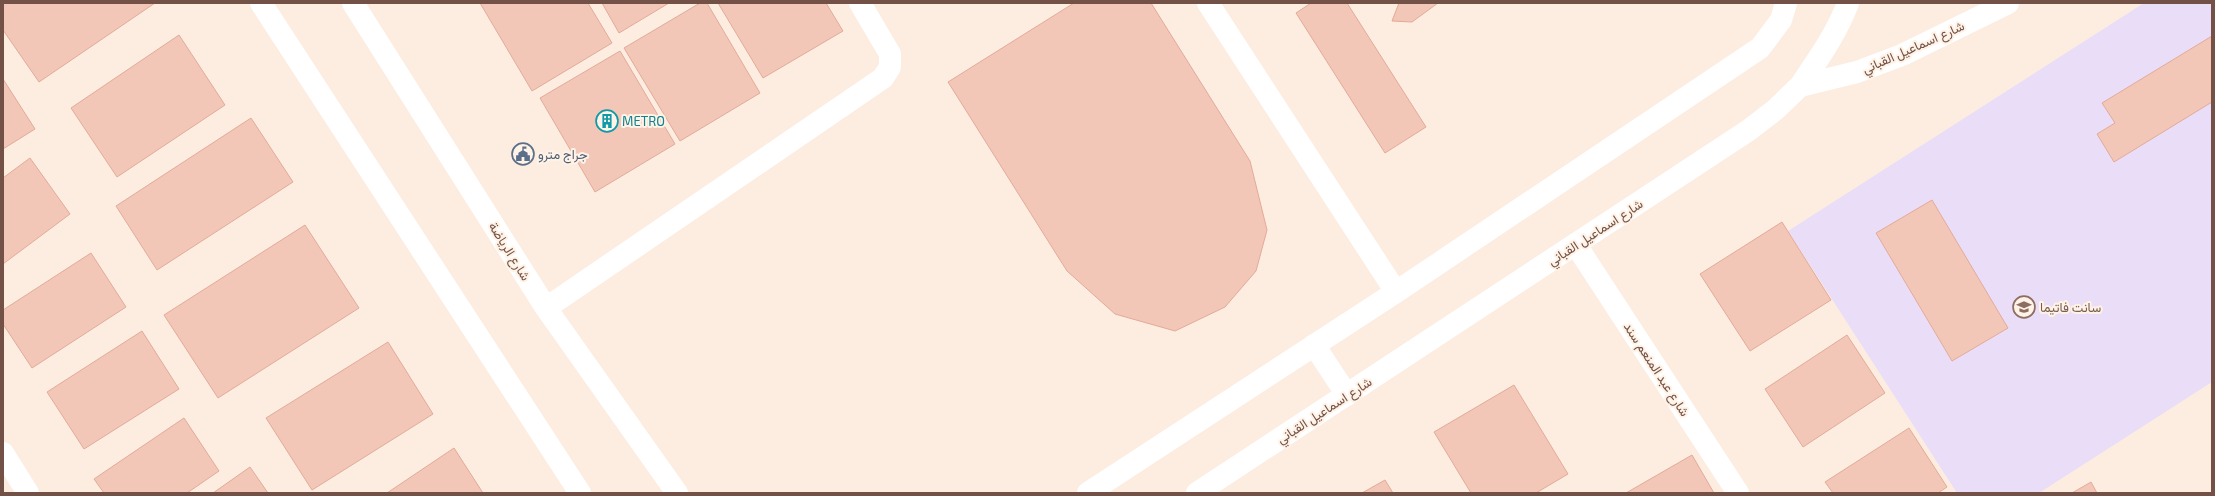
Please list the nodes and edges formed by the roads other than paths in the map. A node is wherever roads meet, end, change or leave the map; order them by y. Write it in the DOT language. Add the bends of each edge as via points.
graph roads {
  1 [pos="261,3"];
  2 [pos="353,3"];
  3 [pos="860,3"];
  4 [pos="1208,3"];
  5 [pos="1786,3"];
  6 [pos="1848,3"];
  7 [pos="2008,3"];
  8 [pos="1800,86"];
  9 [pos="1576,245"];
  10 [pos="1396,292"];
  11 [pos="546,308"];
  12 [pos="1314,345"];
  13 [pos="1347,395"];
  14 [pos="3,453"];
  15 [pos="28,493"];
  16 [pos="580,493"];
  17 [pos="677,493"];
  18 [pos="1088,493"];
  19 [pos="1197,493"];
  20 [pos="1738,493"];
  1 -- 16 [label="street"];
  2 -- 11 [label="street, شارع الرياضة"];
  3 -- 11 [label="street" via="890,54 890,66 883,78"];
  4 -- 10 [label="street"];
  5 -- 10 [label="street" via="1781,20 1760,48"];
  6 -- 8 [label="street" via="1829,42"];
  7 -- 8 [label="street, شارع اسماعيل القباني" via="1902,55 1857,72"];
  8 -- 9 [label="street, شارع اسماعيل القباني" via="1749,130"];
  9 -- 13 [label="street, شارع اسماعيل القباني"];
  9 -- 20 [label="street, شارع عبد المنعم سند"];
  10 -- 12 [label="street"];
  11 -- 17 [label="street, شارع الرياضة"];
  12 -- 13 [label="street"];
  12 -- 18 [label="street"];
  13 -- 19 [label="street, شارع اسماعيل القباني"];
  14 -- 15 [label="street"];
}
